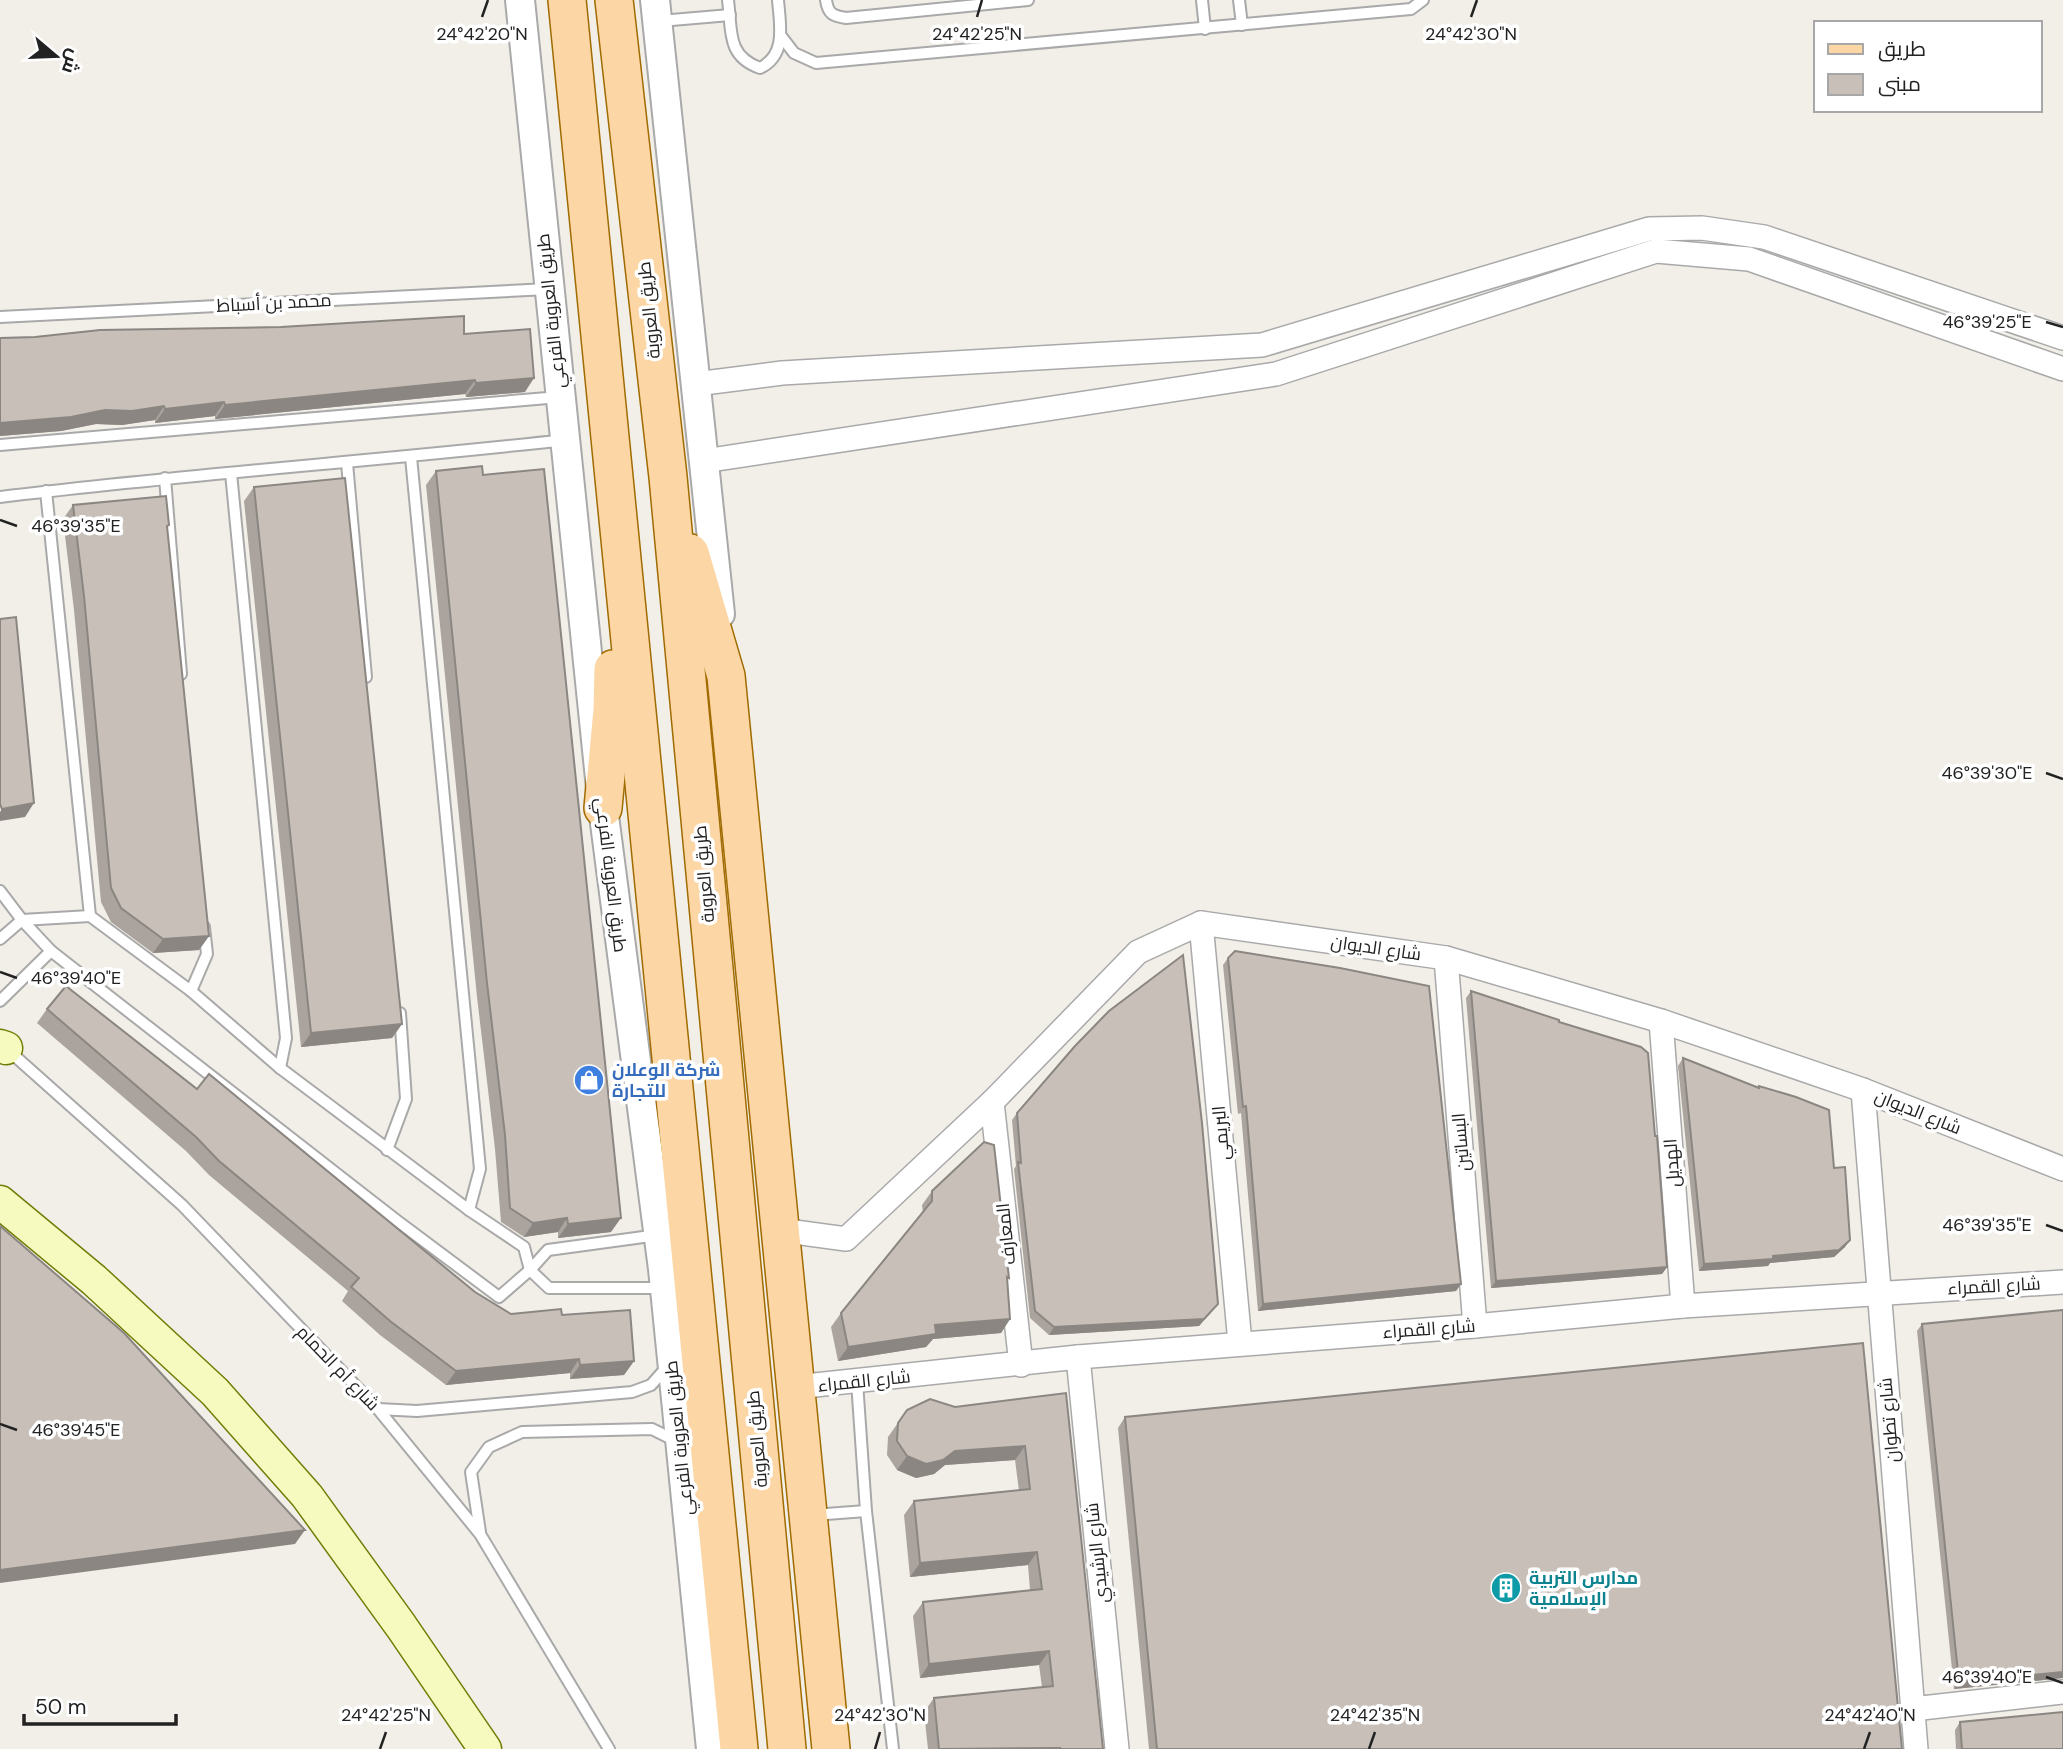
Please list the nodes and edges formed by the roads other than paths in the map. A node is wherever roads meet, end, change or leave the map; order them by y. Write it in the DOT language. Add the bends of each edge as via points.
graph roads {
  1 [pos="520,0"];
  2 [pos="557,0"];
  3 [pos="567,0"];
  4 [pos="728,0"];
  5 [pos="778,0"];
  6 [pos="826,0"];
  7 [pos="886,0"];
  8 [pos="1028,0"];
  9 [pos="1202,0"];
  10 [pos="1239,0"];
  11 [pos="1423,0"];
  12 [pos="614,1"];
  13 [pos="998,1"];
  14 [pos="945,4"];
  15 [pos="1383,6"];
  16 [pos="656,10"];
  17 [pos="888,14"];
  18 [pos="730,15"];
  19 [pos="1242,26"];
  20 [pos="1205,29"];
  21 [pos="781,36"];
  22 [pos="577,96"];
  23 [pos="548,289"];
  24 [pos="0,317"];
  25 [pos="2063,338"];
  26 [pos="2063,369"];
  27 [pos="696,384"];
  28 [pos="560,396"];
  29 [pos="565,440"];
  30 [pos="0,445"];
  31 [pos="411,457"];
  32 [pos="704,461"];
  33 [pos="347,463"];
  34 [pos="231,473"];
  35 [pos="668,477"];
  36 [pos="165,478"];
  37 [pos="614,479"];
  38 [pos="46,491"];
  39 [pos="0,497"];
  40 [pos="726,676"];
  41 [pos="182,683"];
  42 [pos="367,691"];
  43 [pos="603,808"];
  44 [pos="0,891"];
  45 [pos="203,913"];
  46 [pos="90,916"];
  47 [pos="22,920"];
  48 [pos="1201,923"];
  49 [pos="0,939"];
  50 [pos="51,951"];
  51 [pos="1446,958"];
  52 [pos="191,991"];
  53 [pos="0,1001"];
  54 [pos="399,1006"];
  55 [pos="1661,1021"];
  56 [pos="2,1045"];
  57 [pos="280,1069"];
  58 [pos="1863,1090"];
  59 [pos="992,1102"];
  60 [pos="387,1150"];
  61 [pos="2063,1170"];
  62 [pos="0,1202"];
  63 [pos="469,1210"];
  64 [pos="780,1230"];
  65 [pos="658,1235"];
  66 [pos="530,1270"];
  67 [pos="2063,1282"];
  68 [pos="665,1287"];
  69 [pos="1878,1293"];
  70 [pos="1683,1306"];
  71 [pos="1475,1326"];
  72 [pos="1241,1343"];
  73 [pos="1078,1357"];
  74 [pos="672,1362"];
  75 [pos="1021,1365"];
  76 [pos="857,1382"];
  77 [pos="796,1387"];
  78 [pos="378,1409"];
  79 [pos="680,1442"];
  80 [pos="866,1511"];
  81 [pos="808,1516"];
  82 [pos="480,1534"];
  83 [pos="2063,1692"];
  84 [pos="1913,1709"];
  85 [pos="485,1749"];
  86 [pos="609,1749"];
  87 [pos="711,1749"];
  88 [pos="739,1749"];
  89 [pos="787,1749"];
  90 [pos="831,1749"];
  91 [pos="892,1749"];
  92 [pos="1116,1749"];
  93 [pos="1916,1749"];
  1 -- 23 [label="street, طريق العروبة الفرعي"];
  2 -- 22 [label="street"];
  3 -- 22 [label="main road"];
  4 -- 18 [label="lane"];
  5 -- 21 [label="lane"];
  6 -- 17 [label="lane" via="833,16"];
  7 -- 17 [label="lane"];
  8 -- 13 [label="lane"];
  9 -- 20 [label="lane"];
  10 -- 19 [label="lane"];
  11 -- 15 [label="lane" via="1411,9"];
  12 -- 35 [label="main road, طريق العروبة"];
  13 -- 14 [label="lane"];
  14 -- 17 [label="lane"];
  15 -- 19 [label="lane"];
  16 -- 18 [label="lane"];
  16 -- 27 [label="street"];
  18 -- 21 [label="lane" via="733,46 748,64 760,68 770,63"];
  19 -- 20 [label="lane"];
  20 -- 21 [label="lane" via="816,63 794,53"];
  22 -- 37 [label="main road"];
  23 -- 24 [label="lane, محمد بن أسباط"];
  23 -- 28 [label="street, طريق العروبة الفرعي"];
  25 -- 27 [label="street" via="1764,237 1702,228 1649,229 1262,345 782,373"];
  26 -- 32 [label="street" via="1749,259 1656,251 1276,374"];
  27 -- 32 [label="street"];
  28 -- 29 [label="street, طريق العروبة الفرعي"];
  28 -- 30 [label="lane"];
  29 -- 31 [label="lane"];
  29 -- 43 [label="street, طريق العروبة الفرعي"];
  31 -- 33 [label="lane"];
  31 -- 63 [label="lane" via="480,1169"];
  32 -- 40 [label="street"];
  33 -- 34 [label="lane"];
  33 -- 42 [label="lane"];
  34 -- 36 [label="lane"];
  34 -- 57 [label="lane" via="286,1038"];
  35 -- 40 [label="main road"];
  35 -- 89 [label="main road, طريق العروبة"];
  36 -- 38 [label="lane"];
  36 -- 41 [label="lane"];
  37 -- 43 [label="main road" via="612,710"];
  37 -- 88 [label="main road"];
  38 -- 39 [label="lane"];
  38 -- 46 [label="lane"];
  40 -- 64 [label="main road"];
  43 -- 65 [label="street, طريق العروبة الفرعي"];
  44 -- 47 [label="lane"];
  45 -- 52 [label="lane" via="207,954"];
  46 -- 47 [label="lane"];
  46 -- 52 [label="lane"];
  47 -- 49 [label="lane"];
  47 -- 50 [label="lane"];
  48 -- 51 [label="street, شارع الديوان"];
  48 -- 59 [label="street" via="1138,952"];
  48 -- 72 [label="street, البريمي"];
  50 -- 53 [label="lane"];
  50 -- 66 [label="lane" via="499,1297"];
  51 -- 55 [label="street, شارع الديوان"];
  51 -- 71 [label="street, البساتين"];
  52 -- 57 [label="lane"];
  54 -- 60 [label="lane" via="407,1099"];
  55 -- 58 [label="street, شارع الديوان"];
  55 -- 70 [label="street, الهديل"];
  56 -- 78 [label="lane, شارع أم الحمام" via="182,1205"];
  57 -- 60 [label="lane"];
  58 -- 61 [label="street, شارع الديوان"];
  58 -- 69 [label="street, شارع تطوان"];
  59 -- 64 [label="street" via="846,1239"];
  59 -- 75 [label="street, المعارف"];
  60 -- 63 [label="lane"];
  62 -- 85 [label="main road" via="94,1280 215,1392 307,1496"];
  63 -- 66 [label="lane" via="524,1247"];
  64 -- 77 [label="main road"];
  65 -- 66 [label="lane" via="548,1250"];
  65 -- 68 [label="street, طريق العروبة الفرعي"];
  66 -- 68 [label="lane" via="550,1288"];
  67 -- 69 [label="street, شارع القمراء"];
  68 -- 74 [label="street, طريق العروبة الفرعي"];
  69 -- 70 [label="street, شارع القمراء"];
  69 -- 84 [label="street, شارع تطوان"];
  70 -- 71 [label="street, شارع القمراء"];
  71 -- 72 [label="street, شارع القمراء"];
  72 -- 73 [label="street, شارع القمراء"];
  73 -- 75 [label="street, شارع القمراء"];
  73 -- 92 [label="street, شارع الرشيدي"];
  74 -- 78 [label="lane" via="650,1385 632,1392 417,1411"];
  74 -- 79 [label="street, طريق العروبة الفرعي"];
  75 -- 76 [label="street, شارع القمراء"];
  76 -- 77 [label="street, شارع القمراء"];
  76 -- 80 [label="lane"];
  77 -- 81 [label="main road"];
  78 -- 82 [label="lane, شارع أم الحمام"];
  79 -- 82 [label="lane" via="652,1429 626,1429 522,1432 489,1447 471,1472"];
  79 -- 87 [label="street, طريق العروبة الفرعي"];
  80 -- 81 [label="lane"];
  80 -- 91 [label="lane"];
  81 -- 90 [label="main road"];
  82 -- 86 [label="lane, شارع أم الحمام"];
  83 -- 84 [label="street"];
  84 -- 93 [label="street, شارع تطوان"];
}
